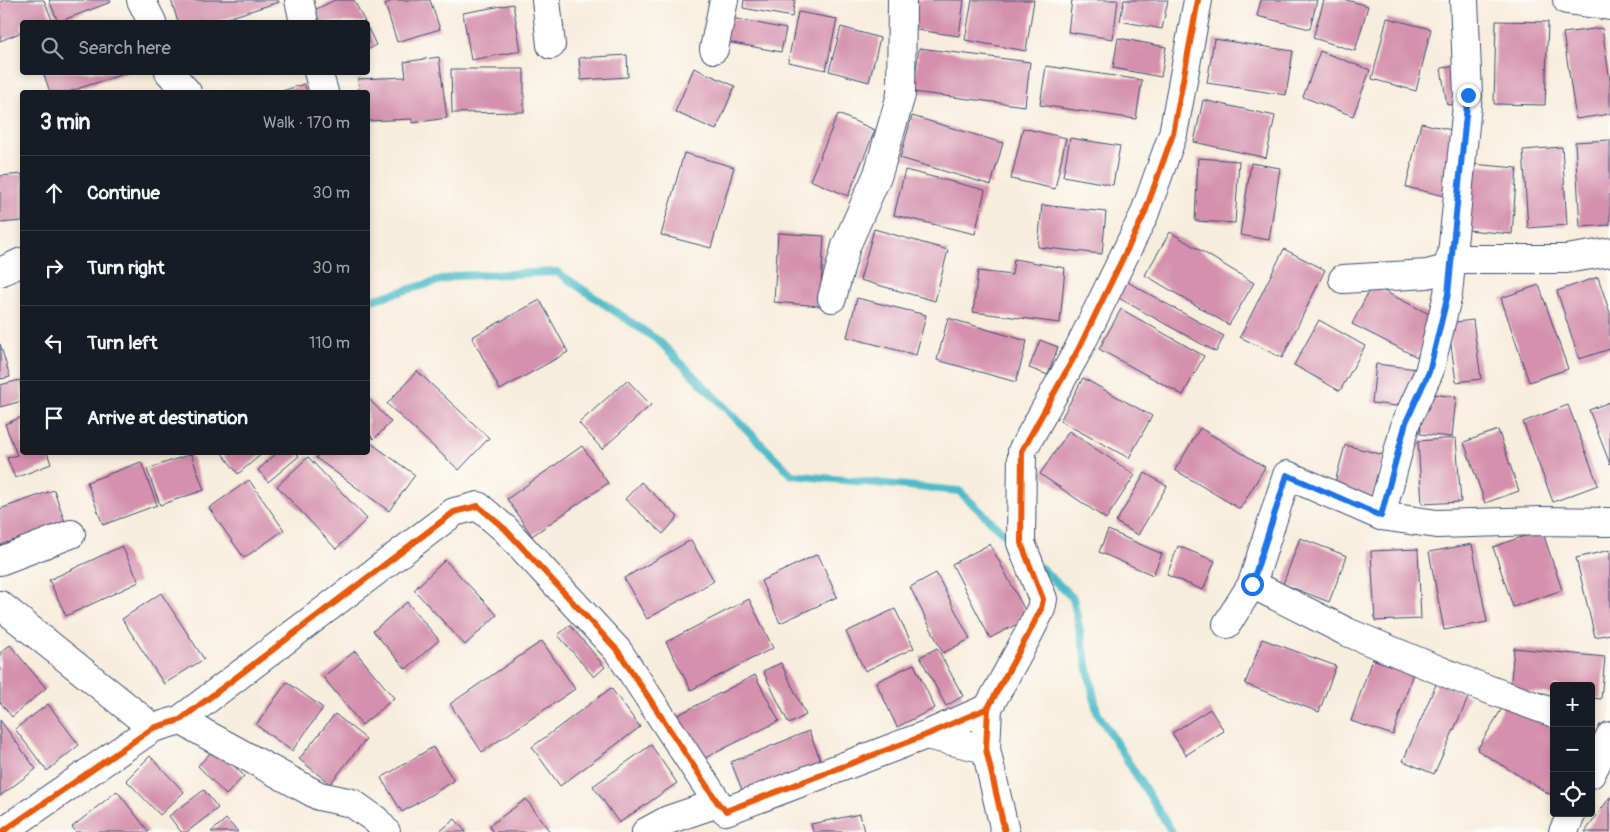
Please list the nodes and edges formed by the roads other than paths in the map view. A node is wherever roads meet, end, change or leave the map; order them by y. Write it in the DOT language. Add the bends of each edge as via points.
graph roads {
  1 [pos="141,0"];
  2 [pos="299,0"];
  3 [pos="546,0"];
  4 [pos="724,0"];
  5 [pos="902,0"];
  6 [pos="1198,0"];
  7 [pos="1464,0"];
  8 [pos="1567,0"];
  9 [pos="1610,6"];
  10 [pos="151,20"];
  11 [pos="304,20"];
  12 [pos="551,45"];
  13 [pos="714,49"];
  14 [pos="172,75"];
  15 [pos="319,75"];
  16 [pos="185,90"];
  17 [pos="323,90"];
  18 [pos="1610,252"];
  19 [pos="20,263"];
  20 [pos="1450,263"];
  21 [pos="0,272"];
  22 [pos="1343,279"];
  23 [pos="832,298"];
  24 [pos="1381,516"];
  25 [pos="1610,522"];
  26 [pos="71,534"];
  27 [pos="0,561"];
  28 [pos="1252,584"];
  29 [pos="0,605"];
  30 [pos="1227,624"];
  31 [pos="988,708"];
  32 [pos="1550,712"];
  33 [pos="180,720"];
  34 [pos="1593,727"];
  35 [pos="153,728"];
  36 [pos="926,735"];
  37 [pos="1610,735"];
  38 [pos="986,749"];
  39 [pos="1592,772"];
  40 [pos="718,803"];
  41 [pos="1570,817"];
  42 [pos="2,832"];
  43 [pos="386,832"];
  44 [pos="646,832"];
  45 [pos="1005,832"];
  46 [pos="1563,832"];
  1 -- 10 [label="street"];
  2 -- 11 [label="street"];
  3 -- 12 [label="street"];
  4 -- 13 [label="street"];
  5 -- 23 [label="street" via="900,95 878,174 846,246"];
  6 -- 31 [label="street" via="1173,134 1144,215 1074,358 1022,451 1022,543 1043,599 1028,635"];
  7 -- 20 [label="street" via="1468,95"];
  8 -- 9 [label="street"];
  14 -- 16 [label="street"];
  15 -- 17 [label="street"];
  18 -- 20 [label="street" via="1566,259"];
  19 -- 21 [label="street"];
  20 -- 22 [label="street" via="1427,274"];
  20 -- 24 [label="street" via="1448,294 1429,372 1406,422"];
  24 -- 25 [label="street" via="1437,524"];
  24 -- 28 [label="street" via="1287,475"];
  26 -- 27 [label="street"];
  28 -- 30 [label="street"];
  28 -- 32 [label="street" via="1347,632"];
  29 -- 35 [label="street"];
  31 -- 36 [label="street"];
  31 -- 38 [label="street"];
  33 -- 35 [label="street"];
  33 -- 40 [label="street" via="454,512 478,506 505,529 618,650"];
  33 -- 43 [label="street" via="320,796 352,803 376,820"];
  34 -- 37 [label="street"];
  35 -- 42 [label="street"];
  36 -- 38 [label="street"];
  36 -- 40 [label="street" via="726,811"];
  37 -- 39 [label="street"];
  38 -- 45 [label="street"];
  40 -- 44 [label="street" via="668,820"];
  41 -- 46 [label="street"];
}
